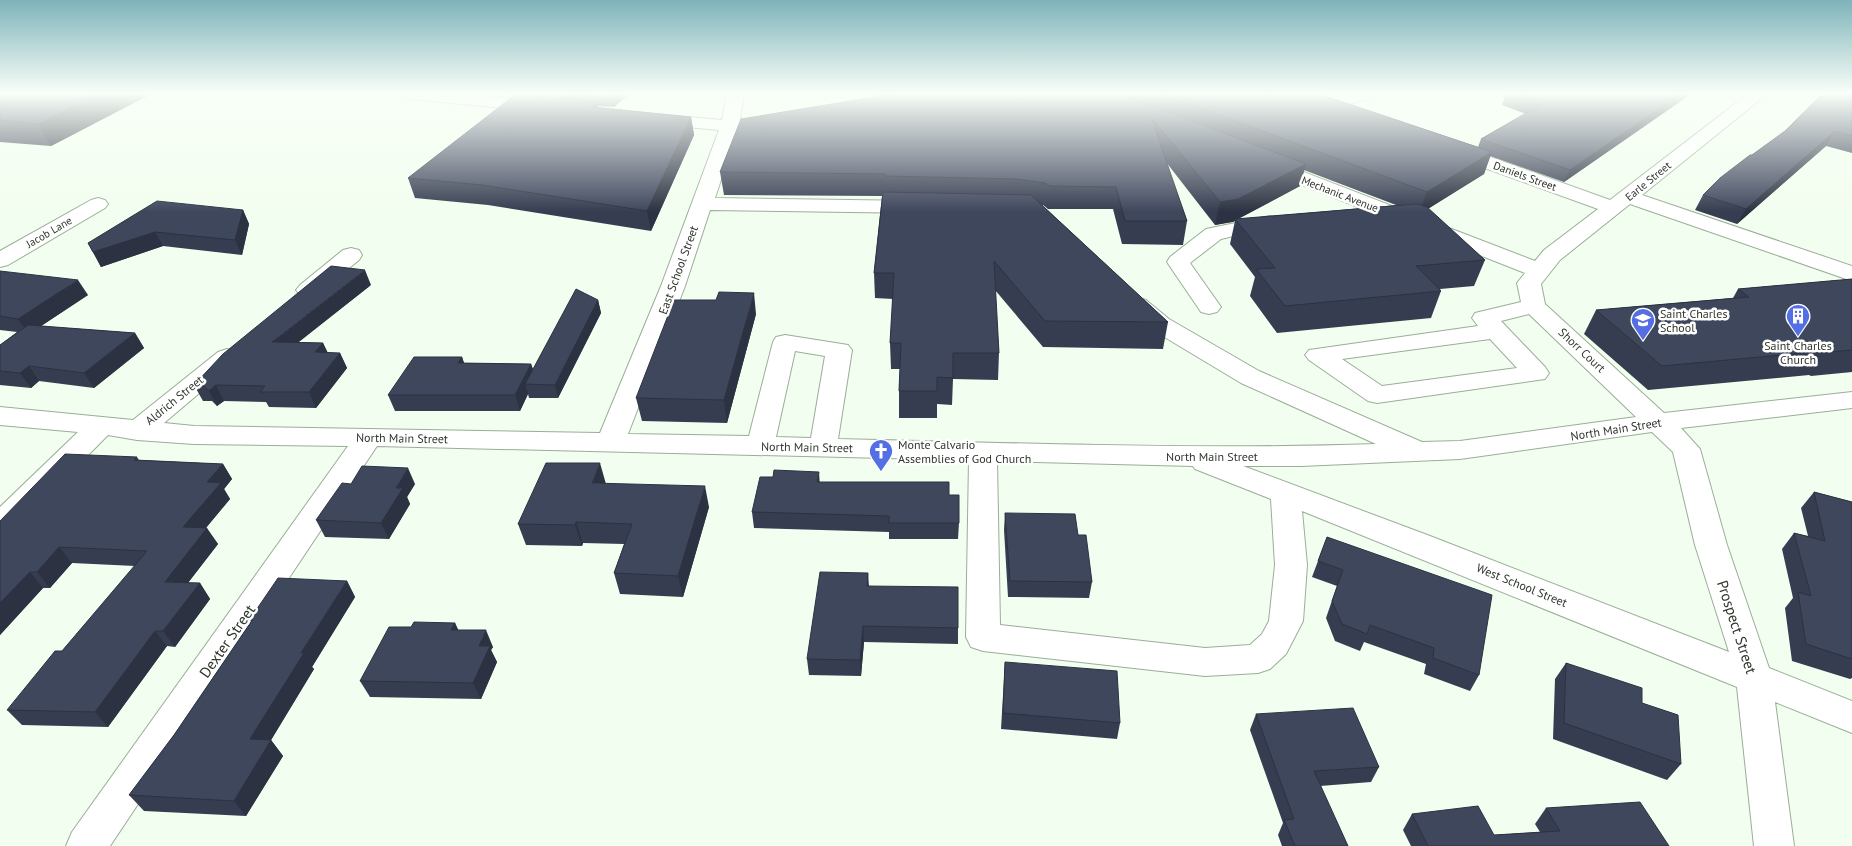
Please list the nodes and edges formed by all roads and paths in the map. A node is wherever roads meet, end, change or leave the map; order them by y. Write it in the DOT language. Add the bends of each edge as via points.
graph roads {
  1 [pos="727,133"];
  2 [pos="1709,133"];
  3 [pos="1437,144"];
  4 [pos="1250,159"];
  5 [pos="1622,202"];
  6 [pos="98,204"];
  7 [pos="702,204"];
  8 [pos="1368,204"];
  9 [pos="945,208"];
  10 [pos="1346,217"];
  11 [pos="1294,222"];
  12 [pos="351,255"];
  13 [pos="0,260"];
  14 [pos="1539,270"];
  15 [pos="1852,274"];
  16 [pos="1124,292"];
  17 [pos="290,306"];
  18 [pos="1534,306"];
  19 [pos="1209,307"];
  20 [pos="1496,331"];
  21 [pos="244,343"];
  22 [pos="1840,401"];
  23 [pos="0,416"];
  24 [pos="1852,420"];
  25 [pos="1659,422"];
  26 [pos="100,426"];
  27 [pos="137,431"];
  28 [pos="369,437"];
  29 [pos="610,443"];
  30 [pos="760,447"];
  31 [pos="823,448"];
  32 [pos="983,452"];
  33 [pos="1419,452"];
  34 [pos="1190,456"];
  35 [pos="1286,493"];
  36 [pos="0,524"];
  37 [pos="1754,677"];
  38 [pos="1852,717"];
  39 [pos="86,846"];
  40 [pos="1774,846"];
  1 -- 7 [label="street, East School Street"];
  2 -- 5 [label="street, Earle Street"];
  3 -- 5 [label="street, Daniels Street"];
  4 -- 8 [label="street, Mechanic Avenue"];
  5 -- 14 [label="street, Earle Street" via="1552,255"];
  5 -- 15 [label="street, Daniels Street"];
  6 -- 13 [label="street, Jacob Lane"];
  7 -- 9 [label="street"];
  7 -- 29 [label="street, East School Street"];
  8 -- 10 [label="street"];
  8 -- 14 [label="street, Mechanic Avenue"];
  11 -- 19 [label="street" via="1266,223 1214,234 1178,262"];
  12 -- 17 [label="street"];
  14 -- 18 [label="street" via="1529,283"];
  16 -- 33 [label="street" via="1160,324 1250,378"];
  18 -- 20 [label="street" via="1484,318"];
  18 -- 25 [label="street, Shorr Court"];
  20 -- 20 [label="street" via="1536,373 1377,395 1318,355"];
  21 -- 27 [label="street, Aldrich Street"];
  22 -- 24 [label="street"];
  22 -- 25 [label="street, North Main Street"];
  23 -- 26 [label="street, North Main Street"];
  25 -- 33 [label="street, North Main Street" via="1470,449"];
  25 -- 37 [label="street, Prospect Street" via="1686,450 1711,545"];
  26 -- 27 [label="street, North Main Street"];
  26 -- 36 [label="street"];
  27 -- 28 [label="street, North Main Street" via="194,435"];
  28 -- 29 [label="street, North Main Street"];
  28 -- 39 [label="street, Dexter Street"];
  29 -- 30 [label="street, North Main Street"];
  30 -- 31 [label="street, North Main Street"];
  30 -- 31 [label="street" via="785,342 839,350"];
  31 -- 32 [label="street, North Main Street"];
  32 -- 34 [label="street, North Main Street"];
  32 -- 35 [label="street" via="983,637 1205,662 1258,659 1274,644 1286,621 1292,565"];
  33 -- 34 [label="street, North Main Street"];
  34 -- 35 [label="street, West School Street"];
  35 -- 37 [label="street, West School Street"];
  37 -- 38 [label="street, West School Street"];
  37 -- 40 [label="street, Prospect Street"];
}
